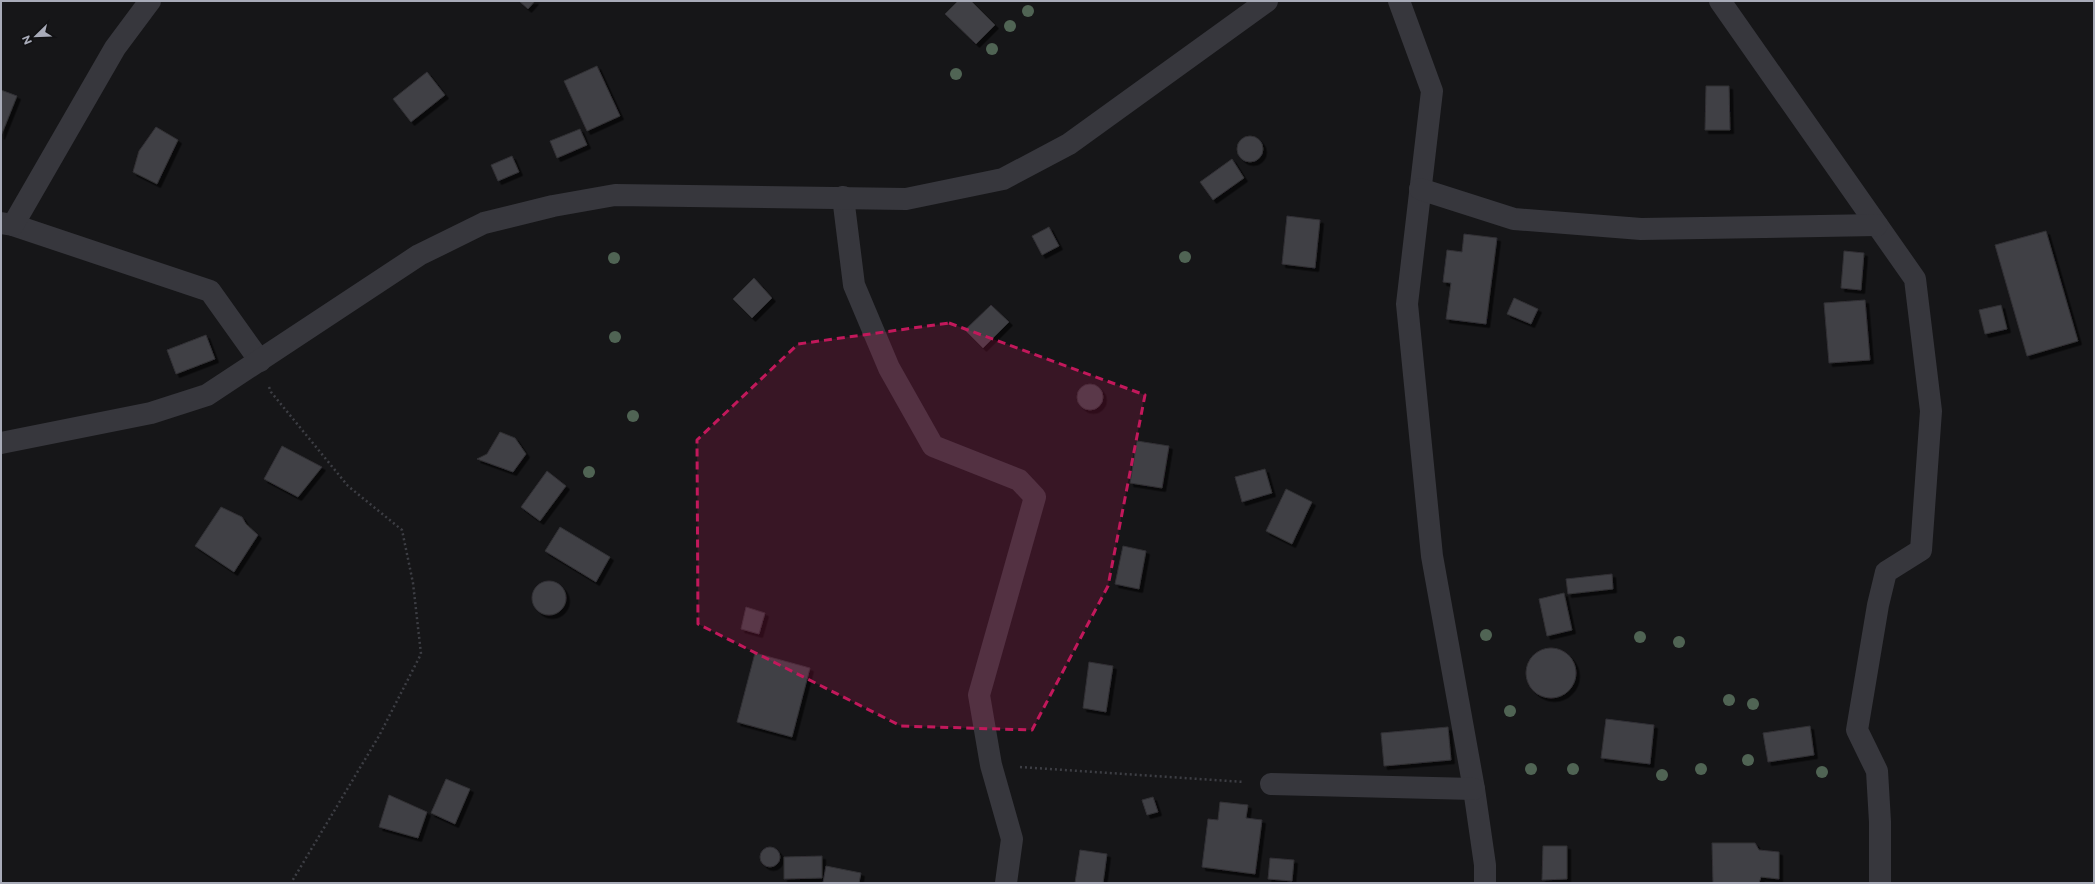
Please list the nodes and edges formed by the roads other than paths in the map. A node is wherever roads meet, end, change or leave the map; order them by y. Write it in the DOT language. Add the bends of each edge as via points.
graph roads {
  1 [pos="150,1"];
  2 [pos="1267,1"];
  3 [pos="1399,1"];
  4 [pos="1720,1"];
  5 [pos="1420,188"];
  6 [pos="844,197"];
  7 [pos="7,224"];
  8 [pos="1877,226"];
  9 [pos="260,361"];
  10 [pos="1,443"];
  11 [pos="1271,784"];
  12 [pos="1474,789"];
  13 [pos="1006,883"];
  14 [pos="1485,883"];
  15 [pos="1880,883"];
  1 -- 7 [label="street" via="115,48"];
  2 -- 6 [label="street" via="1069,144 1003,179 906,198"];
  3 -- 5 [label="street" via="1432,91"];
  4 -- 8 [label="street"];
  5 -- 8 [label="street" via="1514,219 1641,230"];
  5 -- 12 [label="street" via="1407,304 1432,556"];
  6 -- 9 [label="street" via="615,195 484,222 419,255"];
  6 -- 13 [label="street" via="854,285 889,368 933,446 1019,480 1035,497 979,695 991,765 1012,839"];
  7 -- 9 [label="street" via="210,291"];
  8 -- 15 [label="street" via="1914,279 1931,411 1921,550 1886,572 1857,730 1877,771"];
  9 -- 10 [label="street" via="207,395 151,413"];
  11 -- 12 [label="street"];
  12 -- 14 [label="street" via="1485,865"];
}
